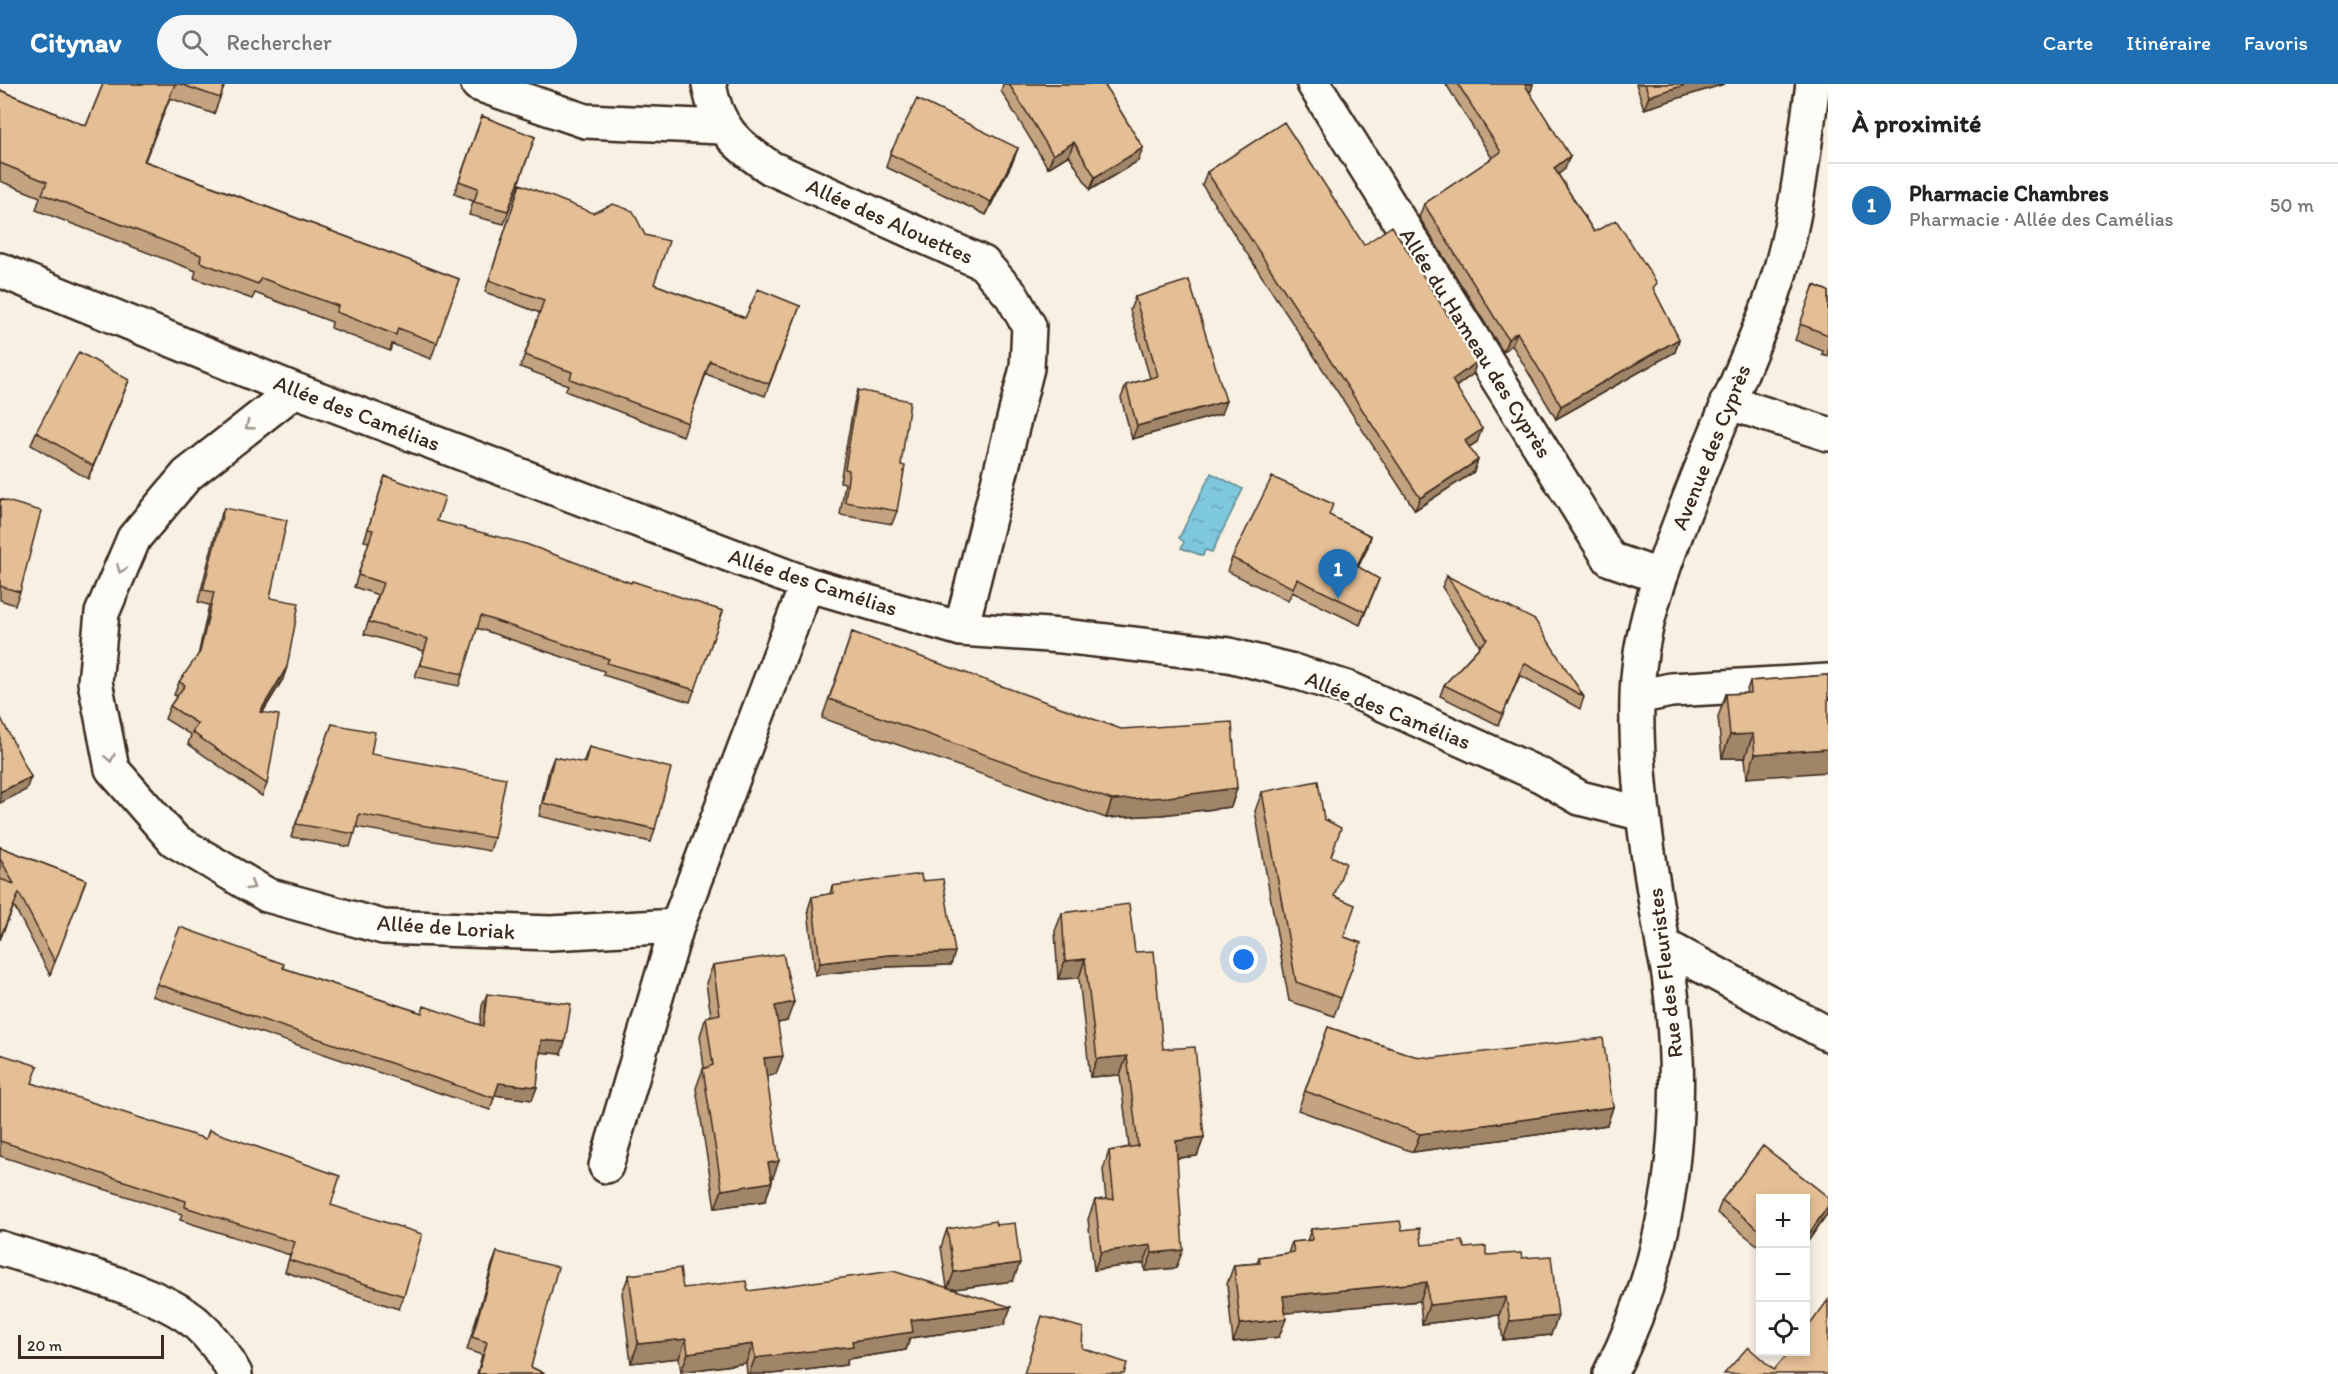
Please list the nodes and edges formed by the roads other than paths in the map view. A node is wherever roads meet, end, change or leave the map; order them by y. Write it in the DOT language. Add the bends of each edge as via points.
graph roads {
  1 [pos="478,84"];
  2 [pos="709,84"];
  3 [pos="1314,84"];
  4 [pos="1813,84"];
  5 [pos="722,126"];
  6 [pos="0,270"];
  7 [pos="295,390"];
  8 [pos="1727,402"];
  9 [pos="1828,434"];
  10 [pos="1659,576"];
  11 [pos="807,584"];
  12 [pos="961,629"];
  13 [pos="1828,681"];
  14 [pos="1637,697"];
  15 [pos="1643,814"];
  16 [pos="677,926"];
  17 [pos="1663,945"];
  18 [pos="1828,1034"];
  19 [pos="606,1166"];
  20 [pos="0,1248"];
  21 [pos="235,1374"];
  22 [pos="1611,1374"];
  1 -- 5 [label="street" via="585,121"];
  2 -- 5 [label="street, Allée des Alouettes"];
  3 -- 10 [label="street, Allée du Hameau des Cyprès" via="1610,559"];
  4 -- 8 [label="street, Avenue des Cyprès" via="1793,224 1767,310"];
  5 -- 12 [label="street, Allée des Alouettes" via="741,148 771,168 983,263 1012,296 1029,326 1027,368"];
  6 -- 7 [label="street, Allée des Camélias"];
  7 -- 11 [label="street, Allée des Camélias"];
  7 -- 16 [label="street, Allée de Loriak, one-way" via="187,475 134,538 102,613 94,682 112,769 174,840 267,895 383,927 551,933"];
  8 -- 9 [label="street"];
  8 -- 10 [label="street, Avenue des Cyprès"];
  10 -- 14 [label="street, Avenue des Cyprès" via="1645,633"];
  11 -- 12 [label="street, Allée des Camélias"];
  11 -- 16 [label="street"];
  12 -- 15 [label="street, Allée des Camélias" via="1062,636 1229,656 1293,671 1361,694 1542,776 1580,798"];
  13 -- 14 [label="street" via="1671,690"];
  14 -- 15 [label="street, Avenue des Cyprès"];
  15 -- 17 [label="street, Rue des Fleuristes"];
  16 -- 19 [label="street"];
  17 -- 18 [label="street"];
  17 -- 22 [label="street, Rue des Fleuristes" via="1676,1050 1675,1148 1665,1219 1643,1302"];
  20 -- 21 [label="street" via="153,1298 195,1322 225,1354"];
}
